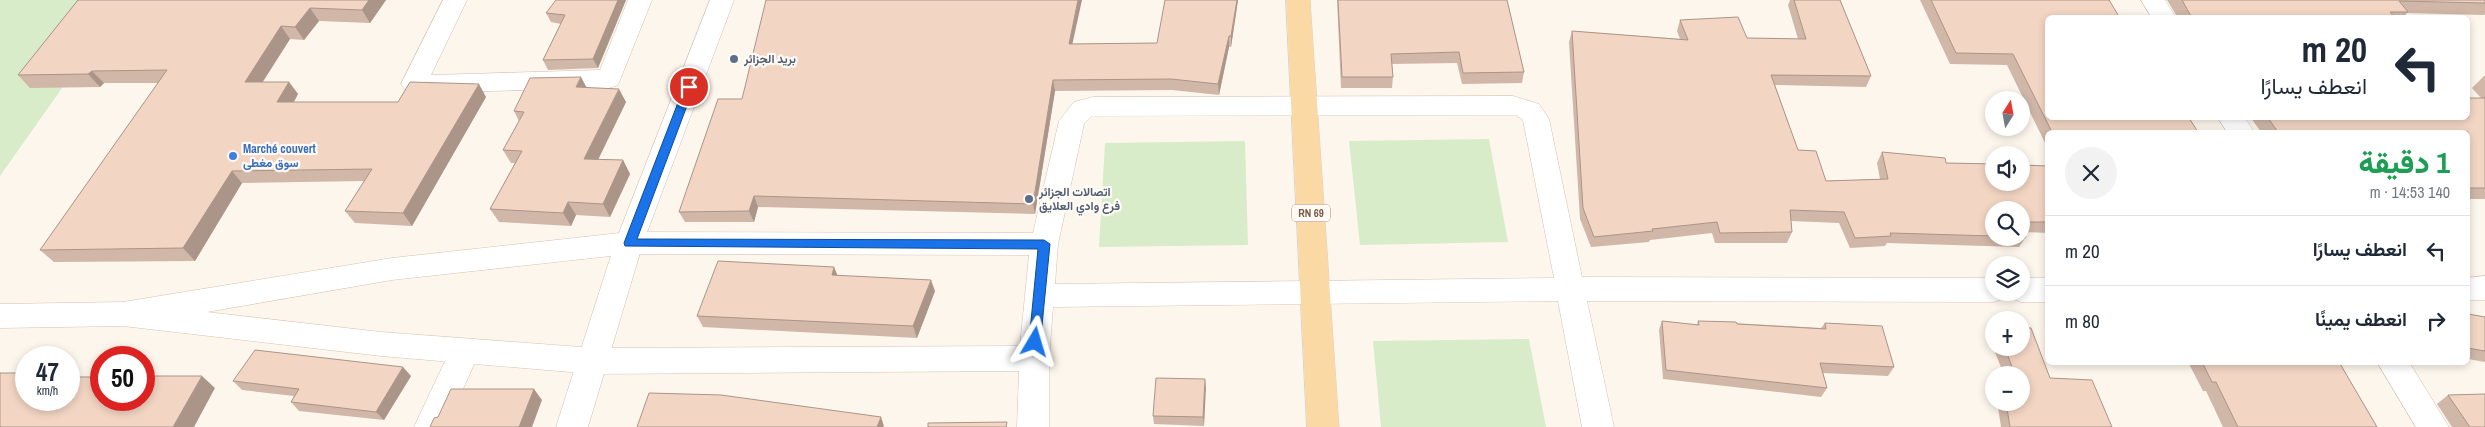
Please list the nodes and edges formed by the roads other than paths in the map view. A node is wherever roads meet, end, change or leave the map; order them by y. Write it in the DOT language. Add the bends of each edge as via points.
graph roads {
  1 [pos="455,0"];
  2 [pos="640,0"];
  3 [pos="722,0"];
  4 [pos="1298,0"];
  5 [pos="2152,0"];
  6 [pos="2162,15"];
  7 [pos="1305,106"];
  8 [pos="630,243"];
  9 [pos="1044,244"];
  10 [pos="2485,288"];
  11 [pos="1571,289"];
  12 [pos="2470,289"];
  13 [pos="1985,290"];
  14 [pos="2030,290"];
  15 [pos="2045,290"];
  16 [pos="1315,292"];
  17 [pos="1041,296"];
  18 [pos="123,314"];
  19 [pos="0,316"];
  20 [pos="465,352"];
  21 [pos="1034,358"];
  22 [pos="594,361"];
  23 [pos="2394,365"];
  24 [pos="430,427"];
  25 [pos="572,427"];
  26 [pos="1033,427"];
  27 [pos="1323,427"];
  28 [pos="1598,427"];
  29 [pos="2433,427"];
  1 -- 2 [label="main road" via="414,84 609,79"];
  3 -- 8 [label="main road"];
  4 -- 7 [label="main road, RN 69"];
  5 -- 6 [label="main road"];
  7 -- 9 [label="main road" via="1093,106 1083,109 1072,121"];
  7 -- 11 [label="main road" via="1525,107 1536,119"];
  7 -- 16 [label="main road, RN 69"];
  8 -- 9 [label="main road"];
  8 -- 18 [label="main road" via="392,269"];
  8 -- 22 [label="main road"];
  9 -- 17 [label="main road"];
  10 -- 12 [label="main road"];
  11 -- 13 [label="main road"];
  11 -- 16 [label="main road"];
  11 -- 28 [label="main road"];
  14 -- 15 [label="main road"];
  16 -- 17 [label="main road"];
  16 -- 27 [label="main road, RN 69"];
  17 -- 21 [label="main road"];
  18 -- 19 [label="main road"];
  18 -- 20 [label="main road"];
  20 -- 22 [label="main road"];
  20 -- 24 [label="main road"];
  21 -- 22 [label="main road"];
  21 -- 26 [label="main road"];
  22 -- 25 [label="main road"];
  23 -- 29 [label="main road"];
}
